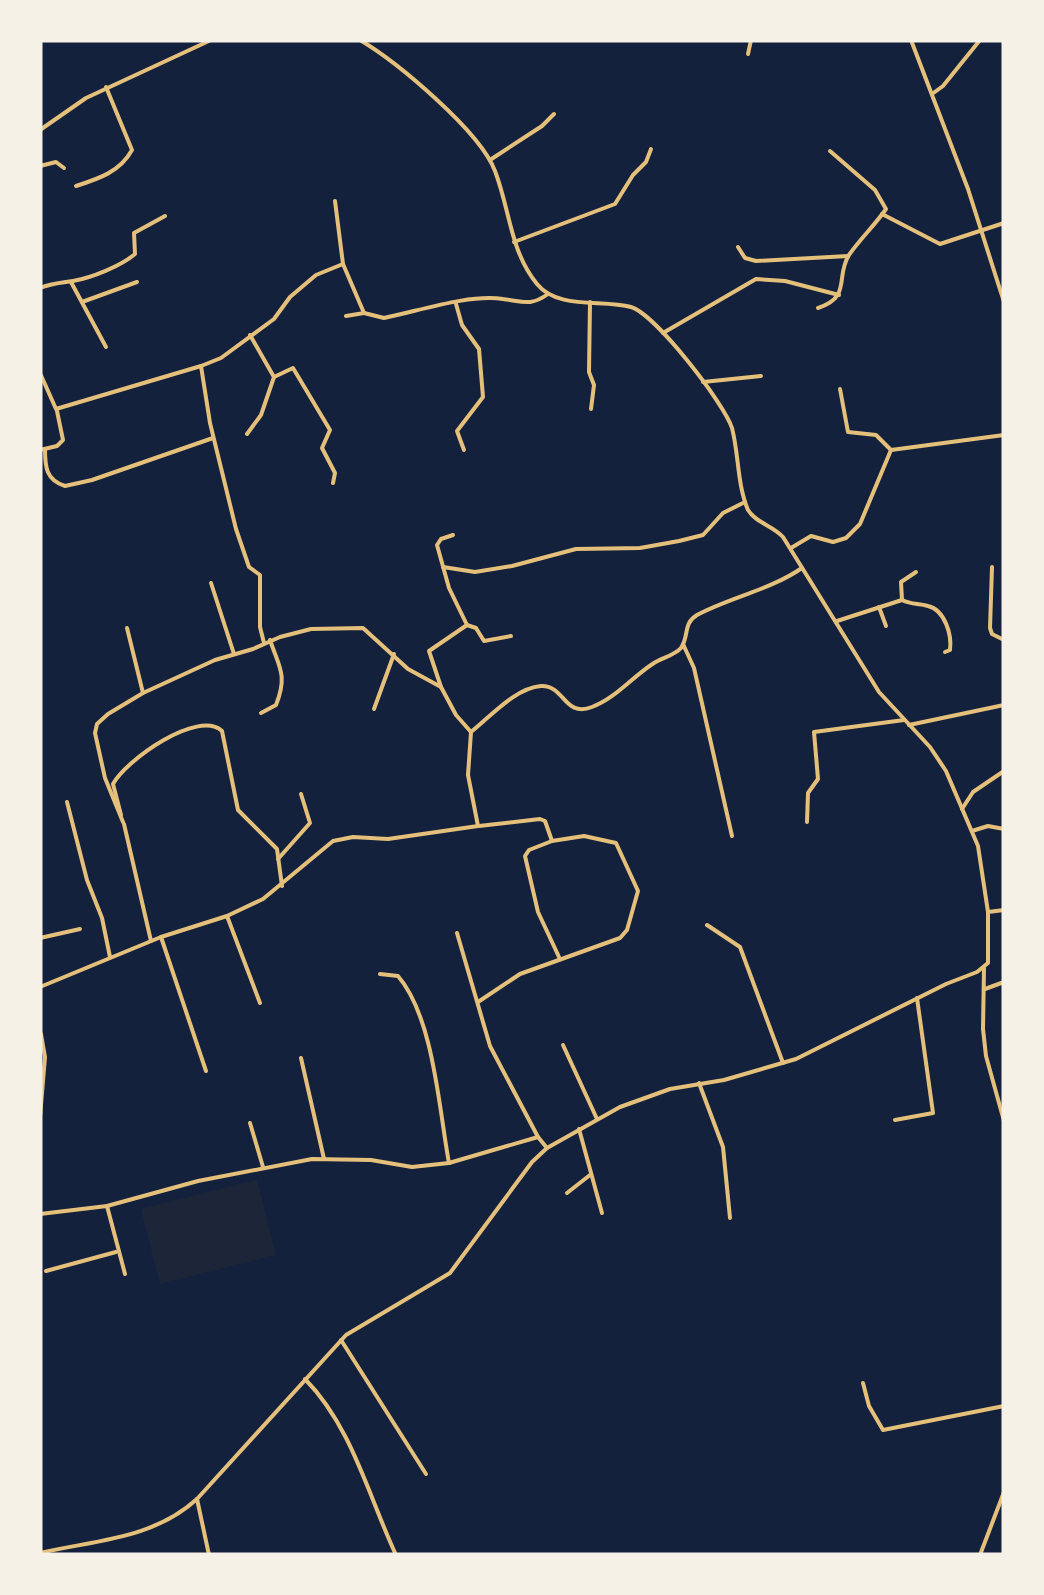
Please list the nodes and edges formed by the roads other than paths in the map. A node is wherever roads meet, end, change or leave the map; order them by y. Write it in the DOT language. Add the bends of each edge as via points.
graph roads {
  1 [pos="211,40"];
  2 [pos="360,40"];
  3 [pos="751,40"];
  4 [pos="911,40"];
  5 [pos="980,40"];
  6 [pos="202,42"];
  7 [pos="748,54"];
  8 [pos="106,88"];
  9 [pos="932,94"];
  10 [pos="554,114"];
  11 [pos="40,130"];
  12 [pos="651,149"];
  13 [pos="830,152"];
  14 [pos="490,160"];
  15 [pos="40,166"];
  16 [pos="64,168"];
  17 [pos="76,186"];
  18 [pos="335,202"];
  19 [pos="882,214"];
  20 [pos="165,216"];
  21 [pos="1004,223"];
  22 [pos="980,229"];
  23 [pos="514,242"];
  24 [pos="738,247"];
  25 [pos="848,256"];
  26 [pos="343,264"];
  27 [pos="71,282"];
  28 [pos="137,282"];
  29 [pos="40,288"];
  30 [pos="548,294"];
  31 [pos="839,295"];
  32 [pos="82,302"];
  33 [pos="590,302"];
  34 [pos="1004,302"];
  35 [pos="456,304"];
  36 [pos="818,308"];
  37 [pos="364,313"];
  38 [pos="346,316"];
  39 [pos="664,332"];
  40 [pos="250,335"];
  41 [pos="106,346"];
  42 [pos="200,366"];
  43 [pos="40,373"];
  44 [pos="274,376"];
  45 [pos="761,376"];
  46 [pos="702,382"];
  47 [pos="840,389"];
  48 [pos="591,408"];
  49 [pos="56,409"];
  50 [pos="248,434"];
  51 [pos="1004,435"];
  52 [pos="214,438"];
  53 [pos="42,450"];
  54 [pos="464,450"];
  55 [pos="891,450"];
  56 [pos="333,483"];
  57 [pos="745,502"];
  58 [pos="453,535"];
  59 [pos="791,548"];
  60 [pos="803,566"];
  61 [pos="443,567"];
  62 [pos="992,567"];
  63 [pos="916,572"];
  64 [pos="211,583"];
  65 [pos="902,600"];
  66 [pos="879,607"];
  67 [pos="835,622"];
  68 [pos="467,625"];
  69 [pos="886,626"];
  70 [pos="127,628"];
  71 [pos="511,636"];
  72 [pos="1004,640"];
  73 [pos="267,642"];
  74 [pos="683,644"];
  75 [pos="945,652"];
  76 [pos="234,654"];
  77 [pos="394,654"];
  78 [pos="441,688"];
  79 [pos="143,693"];
  80 [pos="1004,705"];
  81 [pos="374,709"];
  82 [pos="261,713"];
  83 [pos="904,720"];
  84 [pos="909,725"];
  85 [pos="471,732"];
  86 [pos="1004,770"];
  87 [pos="301,794"];
  88 [pos="67,802"];
  89 [pos="962,809"];
  90 [pos="123,822"];
  91 [pos="807,822"];
  92 [pos="478,826"];
  93 [pos="1004,829"];
  94 [pos="972,831"];
  95 [pos="732,836"];
  96 [pos="552,840"];
  97 [pos="278,859"];
  98 [pos="282,886"];
  99 [pos="1004,910"];
  100 [pos="988,912"];
  101 [pos="227,916"];
  102 [pos="707,925"];
  103 [pos="80,929"];
  104 [pos="457,933"];
  105 [pos="160,937"];
  106 [pos="40,938"];
  107 [pos="150,941"];
  108 [pos="110,958"];
  109 [pos="559,958"];
  110 [pos="984,968"];
  111 [pos="380,974"];
  112 [pos="1004,982"];
  113 [pos="40,987"];
  114 [pos="984,990"];
  115 [pos="917,998"];
  116 [pos="478,1002"];
  117 [pos="260,1004"];
  118 [pos="41,1034"];
  119 [pos="563,1045"];
  120 [pos="300,1058"];
  121 [pos="784,1063"];
  122 [pos="206,1071"];
  123 [pos="700,1083"];
  124 [pos="1001,1095"];
  125 [pos="40,1117"];
  126 [pos="597,1120"];
  127 [pos="896,1120"];
  128 [pos="1004,1121"];
  129 [pos="250,1122"];
  130 [pos="579,1129"];
  131 [pos="538,1136"];
  132 [pos="547,1148"];
  133 [pos="324,1159"];
  134 [pos="450,1163"];
  135 [pos="262,1167"];
  136 [pos="590,1175"];
  137 [pos="567,1193"];
  138 [pos="107,1206"];
  139 [pos="602,1213"];
  140 [pos="40,1214"];
  141 [pos="730,1218"];
  142 [pos="116,1252"];
  143 [pos="46,1272"];
  144 [pos="124,1274"];
  145 [pos="340,1340"];
  146 [pos="305,1379"];
  147 [pos="863,1382"];
  148 [pos="1004,1406"];
  149 [pos="426,1474"];
  150 [pos="1004,1492"];
  151 [pos="197,1499"];
  152 [pos="40,1552"];
  153 [pos="208,1555"];
  154 [pos="396,1555"];
  155 [pos="980,1555"];
  1 -- 6 [label="street"];
  2 -- 14 [label="street" via="394,62"];
  3 -- 7 [label="street"];
  4 -- 9 [label="street"];
  5 -- 9 [label="street"];
  6 -- 8 [label="street"];
  8 -- 11 [label="street"];
  8 -- 17 [label="street" via="132,150 108,174"];
  9 -- 22 [label="street"];
  10 -- 14 [label="street"];
  12 -- 23 [label="street" via="615,204"];
  13 -- 19 [label="street" via="876,190 885,205"];
  14 -- 23 [label="street"];
  15 -- 16 [label="street" via="56,162"];
  18 -- 26 [label="street"];
  19 -- 22 [label="street" via="940,244"];
  19 -- 25 [label="street"];
  20 -- 27 [label="street" via="134,233 131,258"];
  21 -- 22 [label="street"];
  22 -- 34 [label="street"];
  23 -- 30 [label="street"];
  24 -- 25 [label="street" via="756,261"];
  25 -- 31 [label="street"];
  26 -- 37 [label="street"];
  26 -- 40 [label="street" via="305,284"];
  27 -- 29 [label="street"];
  27 -- 32 [label="street"];
  28 -- 32 [label="street"];
  30 -- 33 [label="street"];
  30 -- 35 [label="street" via="523,304 501,298"];
  31 -- 36 [label="street"];
  31 -- 39 [label="street" via="756,279"];
  32 -- 41 [label="street"];
  33 -- 39 [label="street" via="632,307"];
  33 -- 48 [label="street"];
  35 -- 37 [label="street" via="384,318"];
  35 -- 54 [label="street" via="479,349 482,397 457,431"];
  37 -- 38 [label="street"];
  39 -- 46 [label="street"];
  40 -- 42 [label="street"];
  40 -- 44 [label="street"];
  42 -- 49 [label="street"];
  42 -- 52 [label="street"];
  43 -- 49 [label="street"];
  44 -- 50 [label="street"];
  44 -- 56 [label="street" via="295,370 330,430 322,448"];
  45 -- 46 [label="street"];
  46 -- 57 [label="street" via="728,418"];
  47 -- 55 [label="street" via="848,432 876,435"];
  49 -- 53 [label="street" via="63,440"];
  51 -- 55 [label="street"];
  52 -- 53 [label="street" via="65,486 46,472"];
  52 -- 73 [label="street" via="245,556 260,575 260,627"];
  55 -- 59 [label="street" via="855,531 833,542 811,536"];
  57 -- 59 [label="street"];
  57 -- 61 [label="street" via="722,514 704,535 680,541 576,549 475,572"];
  58 -- 61 [label="street" via="437,545"];
  59 -- 60 [label="street"];
  60 -- 67 [label="street"];
  60 -- 74 [label="street" via="696,616"];
  61 -- 68 [label="street"];
  62 -- 72 [label="street" via="990,628"];
  63 -- 65 [label="street" via="901,582"];
  64 -- 76 [label="street"];
  65 -- 66 [label="street"];
  65 -- 75 [label="street" via="940,613 952,643"];
  66 -- 67 [label="street"];
  66 -- 69 [label="street"];
  67 -- 83 [label="street" via="878,692"];
  68 -- 71 [label="street" via="484,641"];
  68 -- 78 [label="street" via="429,651"];
  70 -- 79 [label="street"];
  73 -- 76 [label="street"];
  73 -- 77 [label="street" via="355,626"];
  73 -- 82 [label="street" via="282,682 276,705"];
  74 -- 85 [label="street" via="590,708 572,709 554,689 534,687"];
  74 -- 95 [label="street"];
  76 -- 79 [label="street"];
  77 -- 78 [label="street"];
  77 -- 81 [label="street"];
  78 -- 85 [label="street"];
  79 -- 90 [label="street" via="95,728"];
  80 -- 84 [label="street"];
  83 -- 84 [label="street"];
  83 -- 91 [label="street" via="814,732 818,778 808,793"];
  84 -- 89 [label="street" via="939,758"];
  85 -- 92 [label="street" via="468,776"];
  86 -- 89 [label="street"];
  87 -- 97 [label="street" via="310,822"];
  88 -- 108 [label="street"];
  89 -- 94 [label="street"];
  90 -- 97 [label="street" via="116,777 173,736 211,724 222,732 238,810 274,844"];
  90 -- 107 [label="street"];
  92 -- 96 [label="street" via="540,819"];
  92 -- 98 [label="street" via="388,839 341,838"];
  93 -- 94 [label="street"];
  94 -- 100 [label="street"];
  96 -- 109 [label="street" via="525,856 538,912"];
  96 -- 109 [label="street" via="616,842 638,891 620,938"];
  97 -- 98 [label="street"];
  98 -- 101 [label="street"];
  99 -- 100 [label="street"];
  100 -- 110 [label="street"];
  101 -- 105 [label="street"];
  101 -- 117 [label="street"];
  102 -- 121 [label="street" via="740,946"];
  103 -- 106 [label="street"];
  104 -- 116 [label="street"];
  105 -- 107 [label="street"];
  105 -- 122 [label="street"];
  107 -- 108 [label="street"];
  108 -- 113 [label="street"];
  109 -- 116 [label="street"];
  110 -- 114 [label="street"];
  110 -- 115 [label="street"];
  111 -- 134 [label="street" via="402,980 420,1019"];
  112 -- 114 [label="street"];
  114 -- 124 [label="street" via="986,1056"];
  115 -- 121 [label="street"];
  115 -- 127 [label="street" via="934,1113"];
  116 -- 131 [label="street" via="490,1046"];
  118 -- 125 [label="street"];
  119 -- 126 [label="street"];
  120 -- 133 [label="street"];
  121 -- 123 [label="street"];
  123 -- 126 [label="street" via="647,1096"];
  123 -- 141 [label="street" via="723,1147"];
  124 -- 128 [label="street"];
  126 -- 130 [label="street"];
  129 -- 135 [label="street"];
  130 -- 132 [label="street"];
  130 -- 136 [label="street"];
  131 -- 132 [label="street"];
  131 -- 134 [label="street"];
  132 -- 145 [label="street" via="450,1274"];
  133 -- 134 [label="street"];
  133 -- 135 [label="street"];
  135 -- 138 [label="street"];
  136 -- 137 [label="street"];
  136 -- 139 [label="street"];
  138 -- 140 [label="street"];
  138 -- 142 [label="street"];
  142 -- 143 [label="street"];
  142 -- 144 [label="street"];
  145 -- 146 [label="street"];
  145 -- 149 [label="street"];
  146 -- 151 [label="street"];
  146 -- 154 [label="street" via="346,1436"];
  147 -- 148 [label="street" via="883,1430"];
  150 -- 155 [label="street"];
  151 -- 152 [label="street" via="152,1528"];
  151 -- 153 [label="street"];
}
